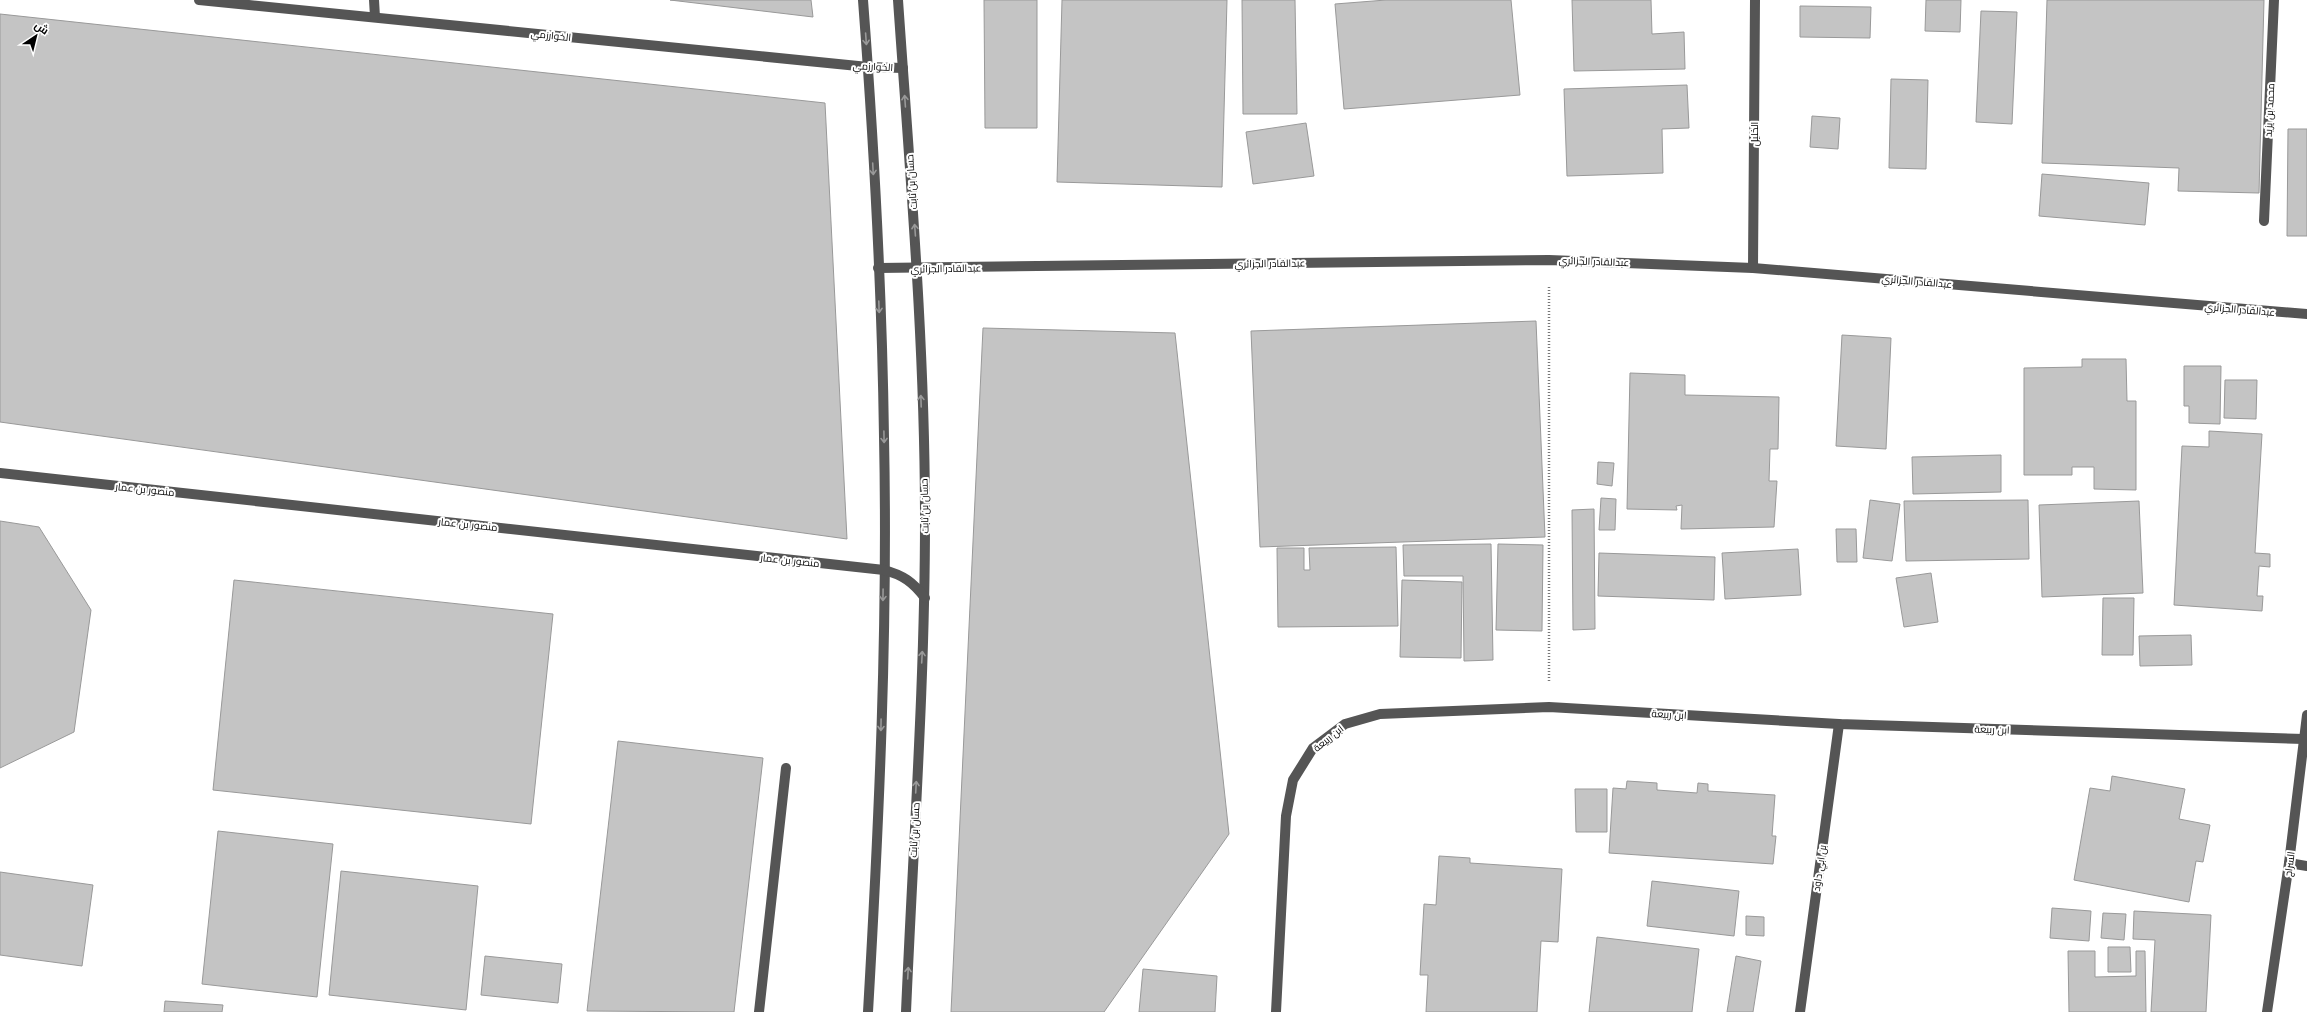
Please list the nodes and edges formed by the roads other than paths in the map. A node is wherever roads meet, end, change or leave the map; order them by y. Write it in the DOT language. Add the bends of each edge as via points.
graph roads {
  1 [pos="199,0"];
  2 [pos="374,0"];
  3 [pos="863,0"];
  4 [pos="898,0"];
  5 [pos="1755,0"];
  6 [pos="2274,0"];
  7 [pos="375,17"];
  8 [pos="868,67"];
  9 [pos="903,68"];
  10 [pos="2264,221"];
  11 [pos="878,268"];
  12 [pos="1753,268"];
  13 [pos="918,269"];
  14 [pos="2307,314"];
  15 [pos="0,473"];
  16 [pos="884,570"];
  17 [pos="925,598"];
  18 [pos="2307,715"];
  19 [pos="1839,724"];
  20 [pos="2304,738"];
  21 [pos="786,768"];
  22 [pos="2289,863"];
  23 [pos="2307,866"];
  24 [pos="759,1012"];
  25 [pos="868,1012"];
  26 [pos="906,1012"];
  27 [pos="1276,1012"];
  28 [pos="1800,1012"];
  29 [pos="2267,1012"];
  1 -- 7 [label="street, الخوارزمي"];
  2 -- 7 [label="street"];
  3 -- 8 [label="street, one-way"];
  4 -- 9 [label="street, حسان بن ثابت"];
  5 -- 12 [label="street, الخليل"];
  6 -- 10 [label="street, محمد بن يزيد"];
  7 -- 8 [label="street, الخوارزمي"];
  8 -- 9 [label="street, الخوارزمي"];
  8 -- 11 [label="street, one-way"];
  13 -- 9 [label="street, حسان بن ثابت, one-way"];
  11 -- 13 [label="street, عبدالقادر الجزائري"];
  11 -- 16 [label="street, one-way" via="884,438"];
  12 -- 13 [label="street, عبدالقادر الجزائري" via="1549,260"];
  12 -- 14 [label="street, عبدالقادر الجزائري"];
  17 -- 13 [label="street, حسان بن ثابت, one-way"];
  15 -- 16 [label="street, منصور بن عمار"];
  16 -- 17 [label="street, منصور بن عمار" via="900,574 914,584"];
  16 -- 25 [label="street, one-way" via="880,756"];
  26 -- 17 [label="street, حسان بن ثابت, one-way"];
  18 -- 20 [label="street, السراج"];
  19 -- 20 [label="street, ابن ربيعة"];
  19 -- 27 [label="street, ابن ربيعة" via="1549,708 1380,714 1346,724 1313,748 1293,780 1286,816"];
  19 -- 28 [label="street, بن ابي داود"];
  20 -- 22 [label="street, السراج"];
  21 -- 24 [label="street"];
  22 -- 23 [label="street"];
  22 -- 29 [label="street, السراج"];
}
